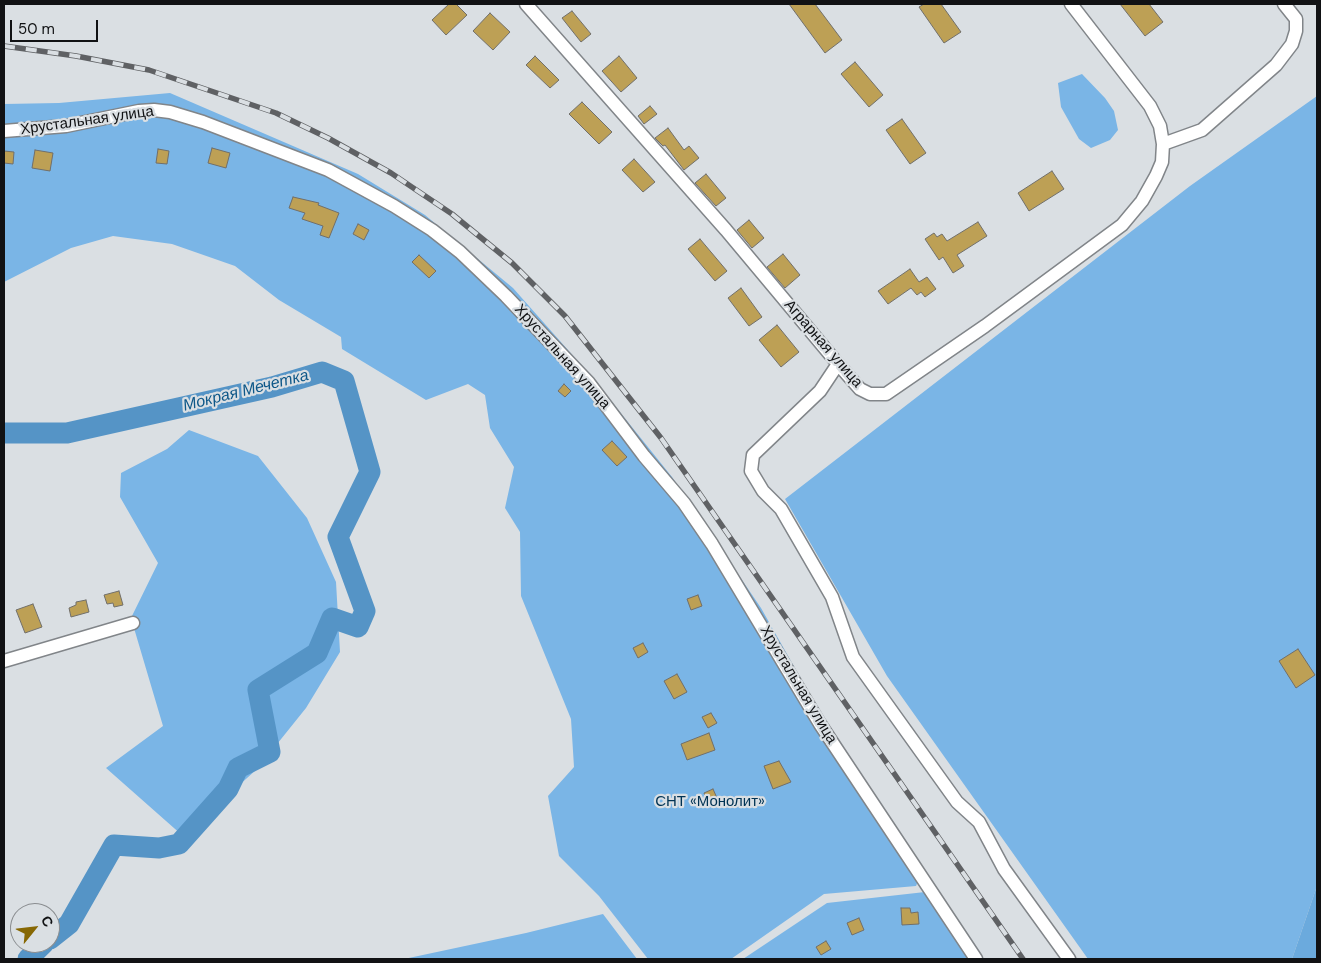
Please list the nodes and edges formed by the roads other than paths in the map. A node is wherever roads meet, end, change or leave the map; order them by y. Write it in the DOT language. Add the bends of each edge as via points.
graph roads {
  1 [pos="526,4"];
  2 [pos="1071,4"];
  3 [pos="1284,4"];
  4 [pos="4,131"];
  5 [pos="1163,144"];
  6 [pos="838,364"];
  7 [pos="133,623"];
  8 [pos="4,661"];
  9 [pos="976,959"];
  10 [pos="1069,959"];
  1 -- 6 [label="street, Аграрная улица" via="726,230"];
  2 -- 5 [label="street" via="1150,106 1160,126"];
  3 -- 5 [label="street" via="1296,19 1296,31 1292,44 1276,65 1202,130"];
  4 -- 9 [label="street, Хрустальная улица" via="66,126 139,110 170,112 328,170 394,206 460,252 589,383 684,503 816,718"];
  5 -- 6 [label="street, Аграрная улица" via="1162,162 1142,201 1122,225 886,394 870,394 860,389"];
  6 -- 10 [label="street" via="820,391 753,455 751,471 763,491 781,509 832,597 853,658 957,802 979,822 1004,869"];
  7 -- 8 [label="street"];
}
